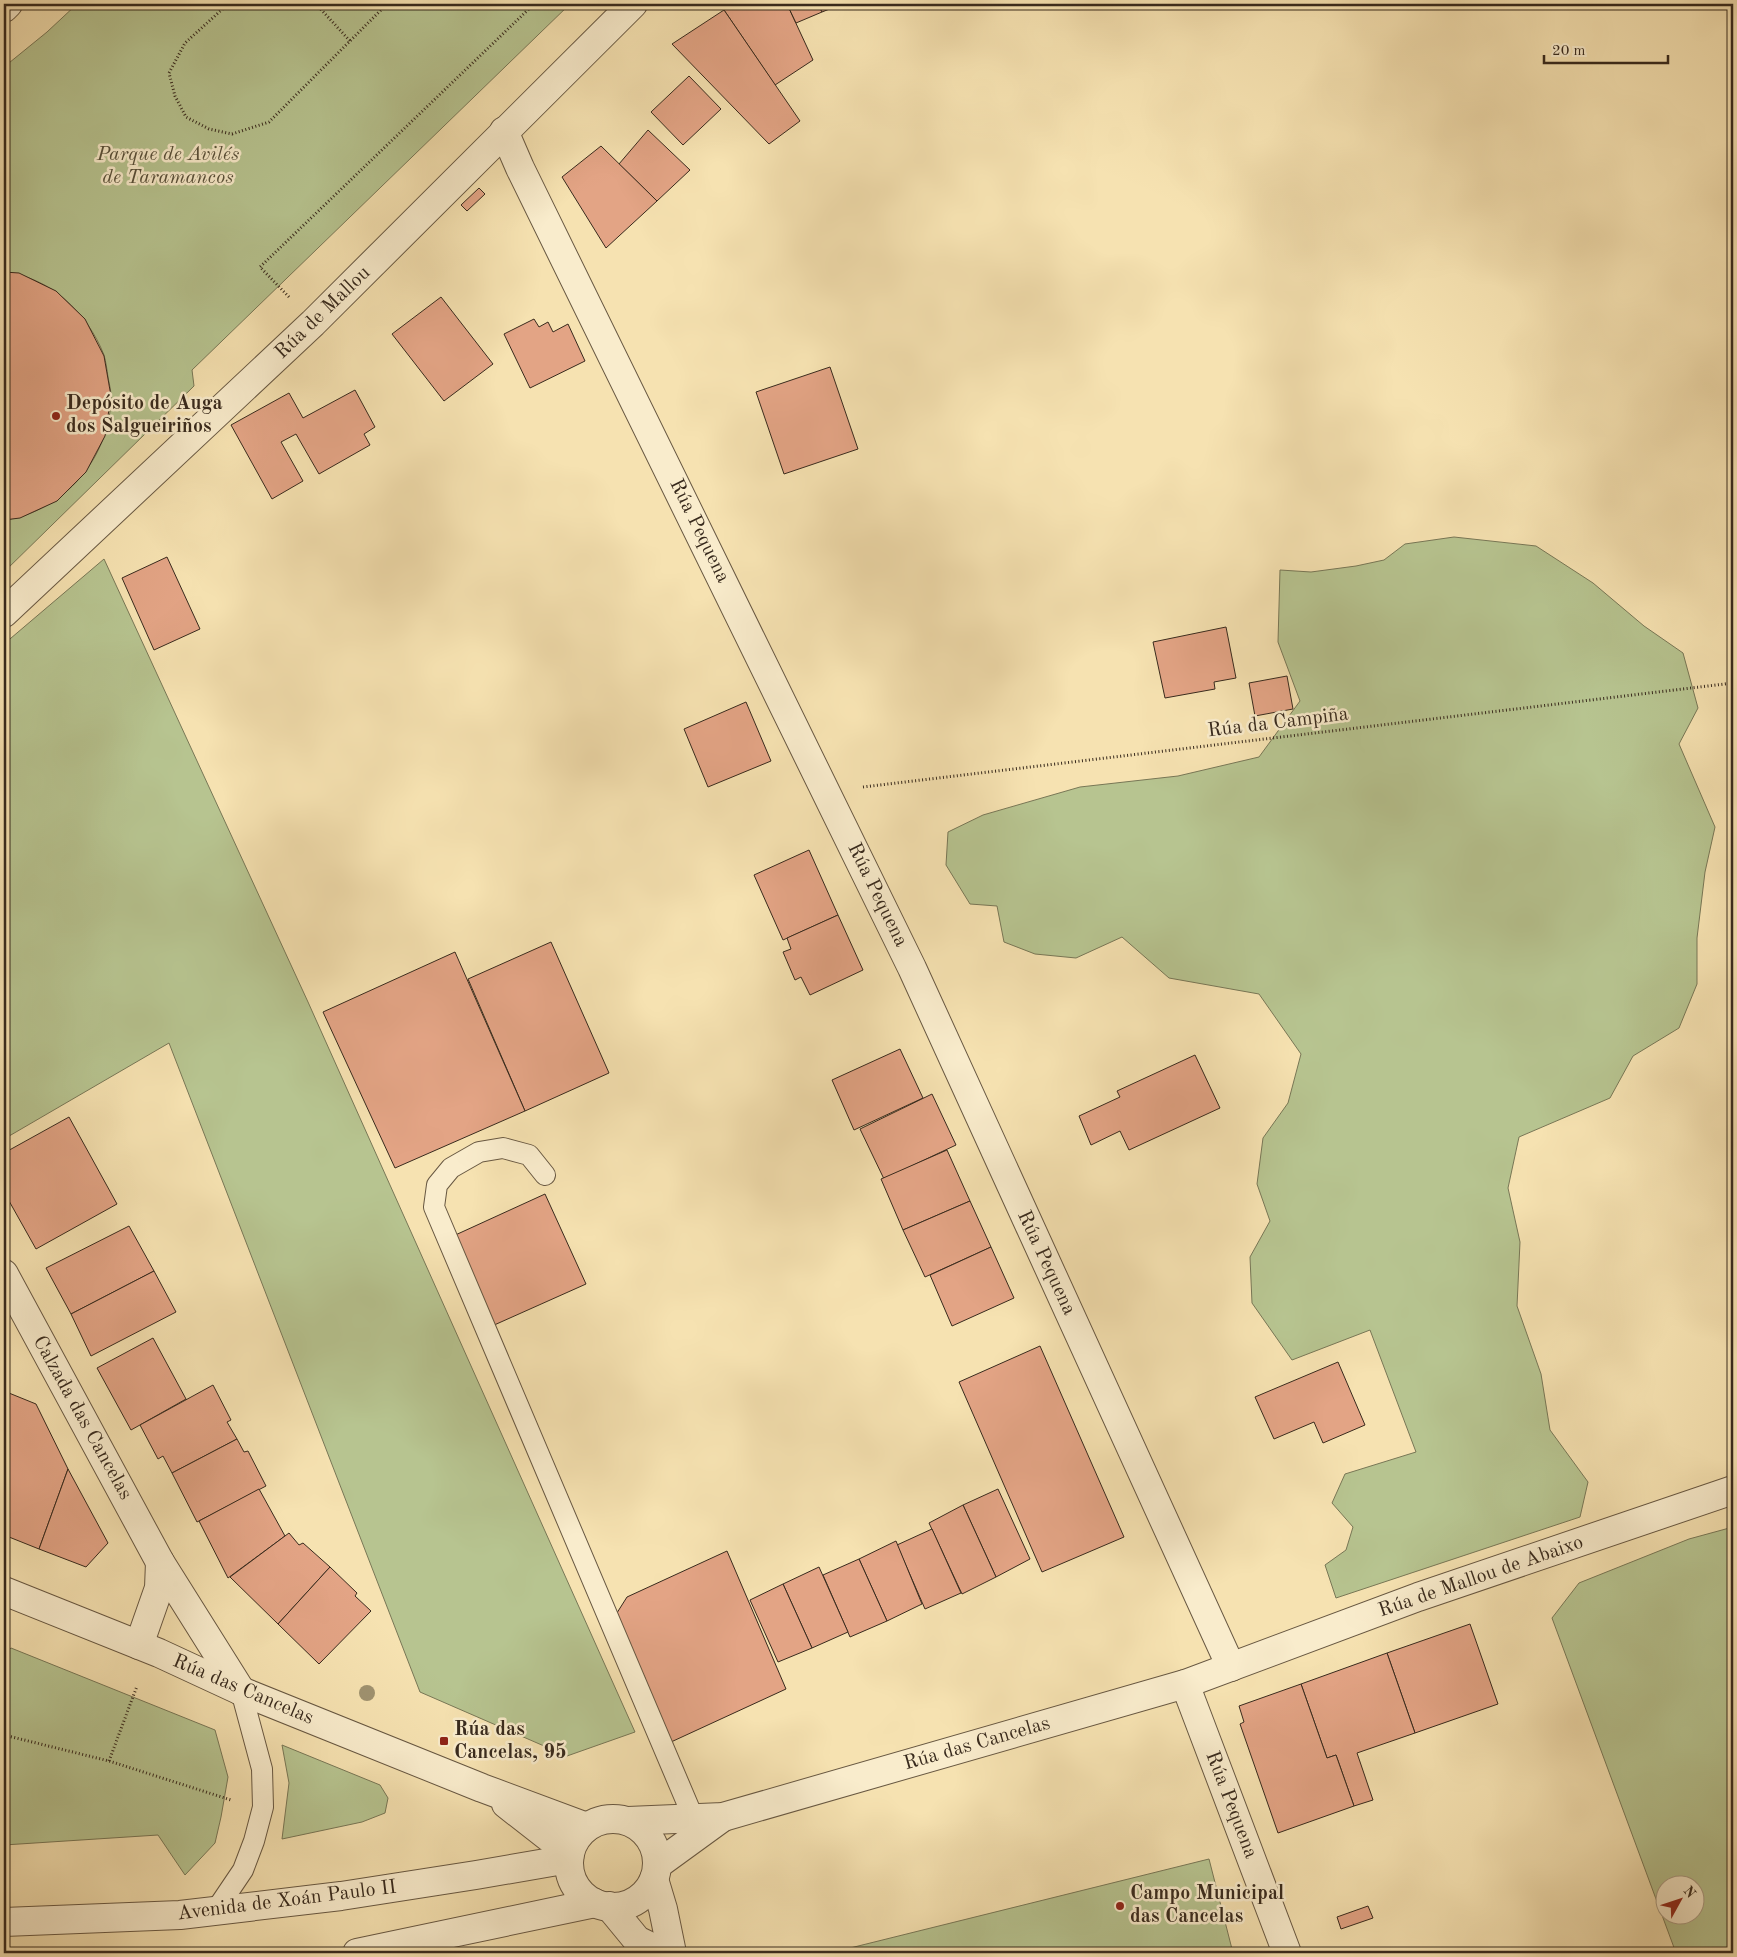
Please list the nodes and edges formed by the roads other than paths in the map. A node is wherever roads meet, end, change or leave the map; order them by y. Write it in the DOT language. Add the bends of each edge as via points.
graph roads {
  1 [pos="8,4"];
  2 [pos="633,4"];
  3 [pos="4,8"];
  4 [pos="504,131"];
  5 [pos="4,613"];
  6 [pos="545,1175"];
  7 [pos="4,1274"];
  8 [pos="1733,1490"];
  9 [pos="160,1562"];
  10 [pos="4,1591"];
  11 [pos="139,1645"];
  12 [pos="1231,1667"];
  13 [pos="1185,1684"];
  14 [pos="241,1691"];
  15 [pos="482,1788"];
  16 [pos="693,1817"];
  17 [pos="723,1817"];
  18 [pos="628,1821"];
  19 [pos="587,1827"];
  20 [pos="569,1856"];
  21 [pos="656,1872"];
  22 [pos="602,1905"];
  23 [pos="216,1910"];
  24 [pos="4,1922"];
  25 [pos="631,1943"];
  26 [pos="357,1953"];
  27 [pos="664,1953"];
  28 [pos="672,1953"];
  29 [pos="1287,1953"];
  1 -- 3 [label="street"];
  2 -- 4 [label="street, Rúa de Mallou"];
  4 -- 5 [label="street, Rúa de Mallou" via="313,323"];
  4 -- 12 [label="street, Rúa Pequena" via="912,968"];
  6 -- 16 [label="lane" via="529,1155 504,1148 479,1152 452,1168 437,1185 434,1207"];
  7 -- 9 [label="street, Calzada das Cancelas"];
  8 -- 12 [label="street, Rúa de Mallou de Abaixo" via="1418,1597"];
  9 -- 11 [label="street" via="159,1588"];
  9 -- 14 [label="street, Calzada das Cancelas"];
  10 -- 11 [label="street, Rúa das Cancelas"];
  11 -- 14 [label="street, Rúa das Cancelas"];
  12 -- 13 [label="street, Rúa das Cancelas"];
  13 -- 17 [label="street, Rúa das Cancelas"];
  13 -- 29 [label="street, Rúa Pequena"];
  14 -- 15 [label="street, Rúa das Cancelas"];
  14 -- 23 [label="lane" via="262,1769 263,1807 243,1870"];
  15 -- 19 [label="street, Rúa das Cancelas"];
  15 -- 20 [label="street, Rúa das Cancelas" via="518,1812"];
  16 -- 17 [label="street, Rúa das Cancelas"];
  16 -- 18 [label="street, Rúa das Cancelas"];
  17 -- 21 [label="street, Rúa das Cancelas"];
  18 -- 19 [label="street" via="614,1818"];
  18 -- 21 [label="street" via="650,1838 656,1851"];
  19 -- 20 [label="street" via="578,1836"];
  20 -- 22 [label="street" via="575,1885 584,1896"];
  20 -- 23 [label="street, Avenida de Xoán Paulo II" via="476,1875 341,1896"];
  21 -- 22 [label="street" via="647,1892 636,1900 623,1906"];
  21 -- 28 [label="street"];
  22 -- 25 [label="street"];
  22 -- 26 [label="street"];
  23 -- 24 [label="street, Avenida de Xoán Paulo II" via="180,1915"];
  25 -- 27 [label="street" via="637,1940"];
}
